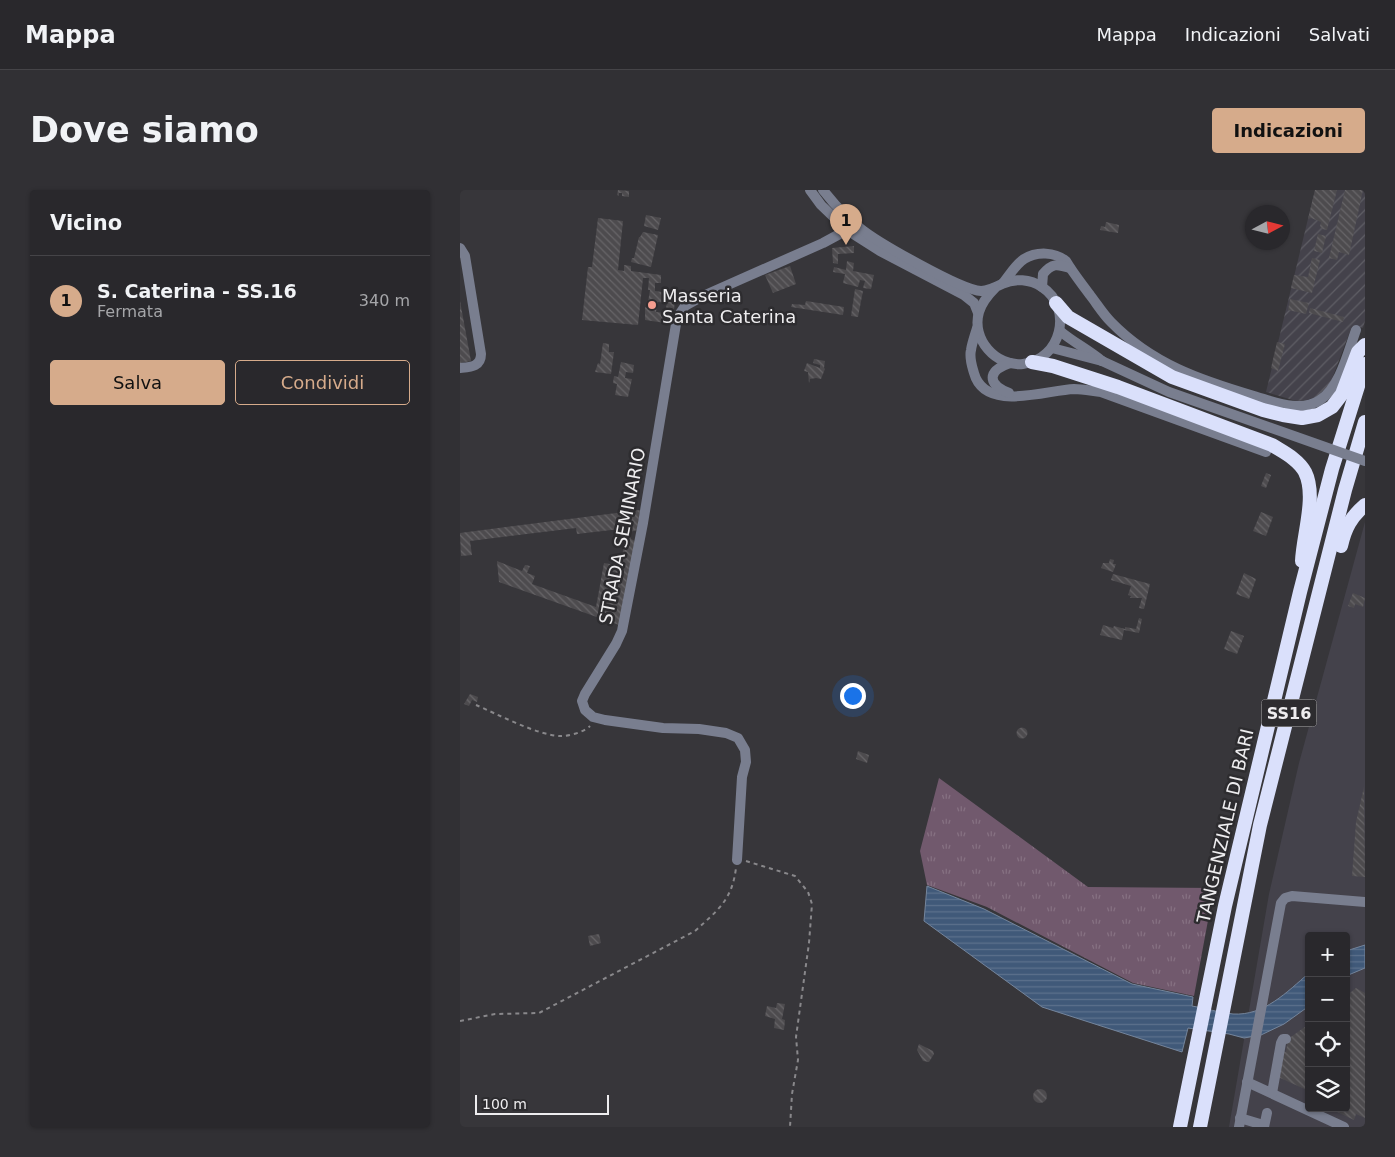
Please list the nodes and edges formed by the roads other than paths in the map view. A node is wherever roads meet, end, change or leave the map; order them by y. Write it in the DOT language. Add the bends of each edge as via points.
graph roads {
  1 [pos="810,190"];
  2 [pos="823,190"];
  3 [pos="847,230"];
  4 [pos="460,248"];
  5 [pos="1070,268"];
  6 [pos="999,285"];
  7 [pos="1042,287"];
  8 [pos="1056,303"];
  9 [pos="978,313"];
  10 [pos="978,327"];
  11 [pos="1356,330"];
  12 [pos="1060,331"];
  13 [pos="1365,344"];
  14 [pos="1052,348"];
  15 [pos="1102,361"];
  16 [pos="1032,362"];
  17 [pos="1010,363"];
  18 [pos="1365,364"];
  19 [pos="460,368"];
  20 [pos="1017,396"];
  21 [pos="1365,422"];
  22 [pos="1266,452"];
  23 [pos="1365,461"];
  24 [pos="1365,505"];
  25 [pos="1320,589"];
  26 [pos="1300,592"];
  27 [pos="737,860"];
  28 [pos="1365,902"];
  29 [pos="1286,1039"];
  30 [pos="1247,1082"];
  31 [pos="1272,1094"];
  32 [pos="1267,1113"];
  33 [pos="1239,1122"];
  34 [pos="1262,1126"];
  35 [pos="1180,1127"];
  36 [pos="1200,1127"];
  37 [pos="1344,1127"];
  1 -- 3 [label="street"];
  2 -- 6 [label="street" via="861,229 961,286 981,291"];
  3 -- 9 [label="street" via="964,295 974,303"];
  3 -- 27 [label="street, STRADA SEMINARIO" via="703,296 685,306 677,318 622,631 582,701 585,710 593,717 605,720 726,732 738,738 745,750 746,762 742,777"];
  4 -- 19 [label="street" via="481,360 473,366"];
  5 -- 6 [label="street" via="1059,256 1050,253 1036,255 1025,258"];
  5 -- 7 [label="street" via="1053,265 1043,274"];
  5 -- 11 [label="street" via="1110,321 1162,362 1210,383 1291,406 1312,404 1329,393"];
  6 -- 7 [label="street" via="1023,280"];
  6 -- 9 [label="street" via="984,298"];
  7 -- 8 [label="street"];
  8 -- 12 [label="street"];
  8 -- 13 [label="highway" via="1068,317 1172,377 1263,410 1302,418 1318,415 1332,406 1342,394 1358,352"];
  9 -- 10 [label="street"];
  10 -- 17 [label="street" via="986,348"];
  10 -- 20 [label="street" via="971,350 975,378 992,393"];
  12 -- 14 [label="street"];
  12 -- 15 [label="street"];
  14 -- 15 [label="street"];
  14 -- 16 [label="street"];
  15 -- 23 [label="street, bridge" via="1168,392"];
  16 -- 17 [label="street"];
  16 -- 26 [label="highway" via="1118,387 1272,444 1290,455 1304,471 1309,487"];
  17 -- 20 [label="street" via="996,370 992,381 1000,389"];
  18 -- 26 [label="highway, TANGENZIALE DI BARI / SS16" via="1332,469"];
  20 -- 22 [label="street" via="1073,389 1101,392"];
  21 -- 25 [label="highway, TANGENZIALE DI BARI / SS16"];
  24 -- 25 [label="highway" via="1353,515 1345,529 1336,564"];
  25 -- 36 [label="highway, TANGENZIALE DI BARI / SS16" via="1260,825"];
  26 -- 35 [label="highway, TANGENZIALE DI BARI / SS16" via="1225,906"];
  28 -- 30 [label="street" via="1292,896 1283,900"];
  29 -- 31 [label="street" via="1281,1043"];
  30 -- 31 [label="street"];
  30 -- 33 [label="street"];
  31 -- 37 [label="street"];
  32 -- 34 [label="street"];
  33 -- 34 [label="street"];
}
